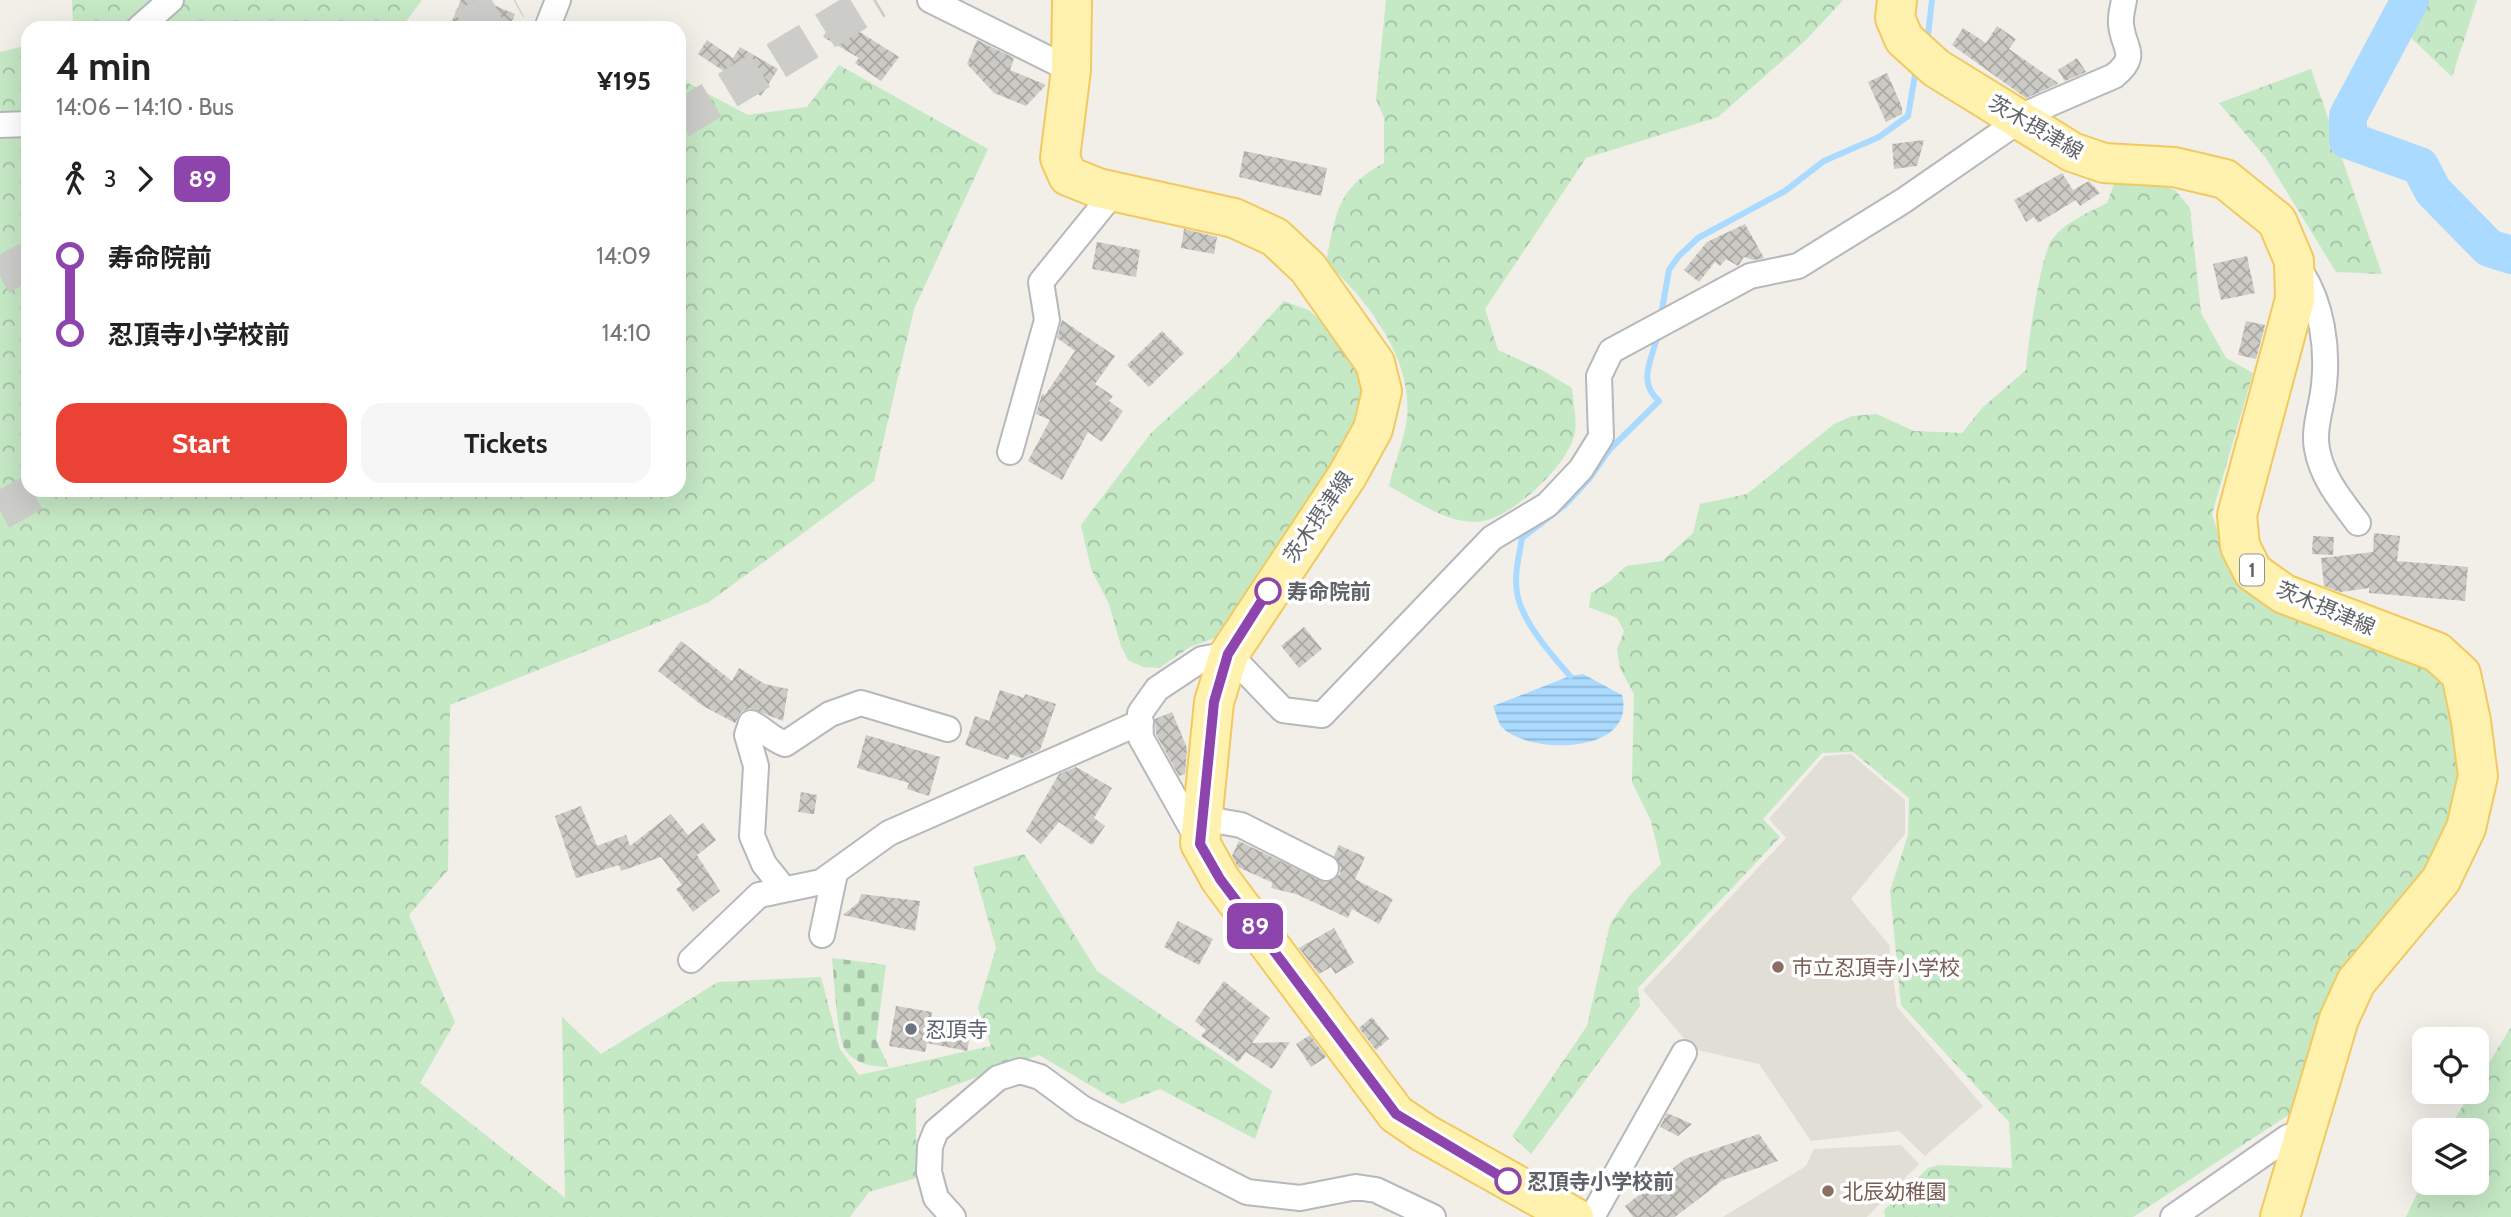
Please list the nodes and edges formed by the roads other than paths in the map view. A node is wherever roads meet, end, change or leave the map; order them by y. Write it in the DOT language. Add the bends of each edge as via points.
graph roads {
  1 [pos="171,0"];
  2 [pos="558,0"];
  3 [pos="930,0"];
  4 [pos="1072,0"];
  5 [pos="1897,0"];
  6 [pos="2124,0"];
  7 [pos="147,21"];
  8 [pos="550,21"];
  9 [pos="1071,71"];
  10 [pos="2024,120"];
  11 [pos="21,124"];
  12 [pos="0,125"];
  13 [pos="1114,192"];
  14 [pos="2294,261"];
  15 [pos="1010,452"];
  16 [pos="2358,523"];
  17 [pos="1228,654"];
  18 [pos="1140,722"];
  19 [pos="948,729"];
  20 [pos="1200,831"];
  21 [pos="1326,868"];
  22 [pos="835,873"];
  23 [pos="784,889"];
  24 [pos="822,935"];
  25 [pos="691,960"];
  26 [pos="1684,1053"];
  27 [pos="2304,1138"];
  28 [pos="953,1217"];
  29 [pos="1433,1217"];
  30 [pos="1553,1217"];
  31 [pos="1573,1217"];
  32 [pos="1592,1217"];
  33 [pos="2173,1217"];
  34 [pos="2280,1217"];
  1 -- 7 [label="street"];
  2 -- 8 [label="street"];
  3 -- 9 [label="street"];
  4 -- 9 [label="main road, 茨木摂津線"];
  5 -- 10 [label="main road, 茨木摂津線 / 1" via="1895,18 1904,39 1936,68"];
  6 -- 10 [label="street" via="2121,24 2129,57 2125,67 2071,97 2033,111"];
  9 -- 13 [label="main road, 茨木摂津線" via="1060,158 1068,176"];
  10 -- 14 [label="main road, 茨木摂津線 / 1" via="2072,152 2104,163 2174,167 2225,178 2277,221"];
  10 -- 17 [label="street" via="1798,266 1750,276 1611,351 1600,376 1601,437 1581,469 1546,505 1492,538 1322,715 1283,710"];
  11 -- 12 [label="street"];
  13 -- 15 [label="street" via="1041,282 1047,320"];
  13 -- 17 [label="main road, 茨木摂津線" via="1234,218 1275,237 1308,268 1375,362 1382,391 1373,429 1347,476"];
  14 -- 16 [label="street" via="2309,284 2324,335 2324,386 2316,449 2326,478"];
  14 -- 27 [label="main road, 茨木摂津線 / 1" via="2295,299 2236,515 2240,546 2253,572 2284,594 2437,652 2461,674 2478,776 2466,828 2441,880 2356,982 2339,1019"];
  17 -- 18 [label="street" via="1202,659 1157,689 1140,713"];
  17 -- 20 [label="main road, 茨木摂津線" via="1214,702"];
  18 -- 20 [label="street" via="1141,738"];
  18 -- 22 [label="street" via="889,833"];
  19 -- 23 [label="street" via="861,703 830,714 785,744 751,723 747,735 756,766 752,836 764,864"];
  20 -- 21 [label="street" via="1241,825"];
  20 -- 31 [label="main road" via="1220,879 1396,1114"];
  22 -- 23 [label="street" via="821,882"];
  22 -- 24 [label="street"];
  23 -- 25 [label="street" via="759,895"];
  26 -- 32 [label="street"];
  27 -- 33 [label="street" via="2288,1137"];
  27 -- 34 [label="main road, 茨木摂津線 / 1"];
  28 -- 29 [label="street" via="936,1198 929,1172 936,1131 998,1078 1020,1070 1040,1077 1082,1108 1247,1192 1300,1198 1356,1187 1376,1190"];
  30 -- 31 [label="street"];
}
